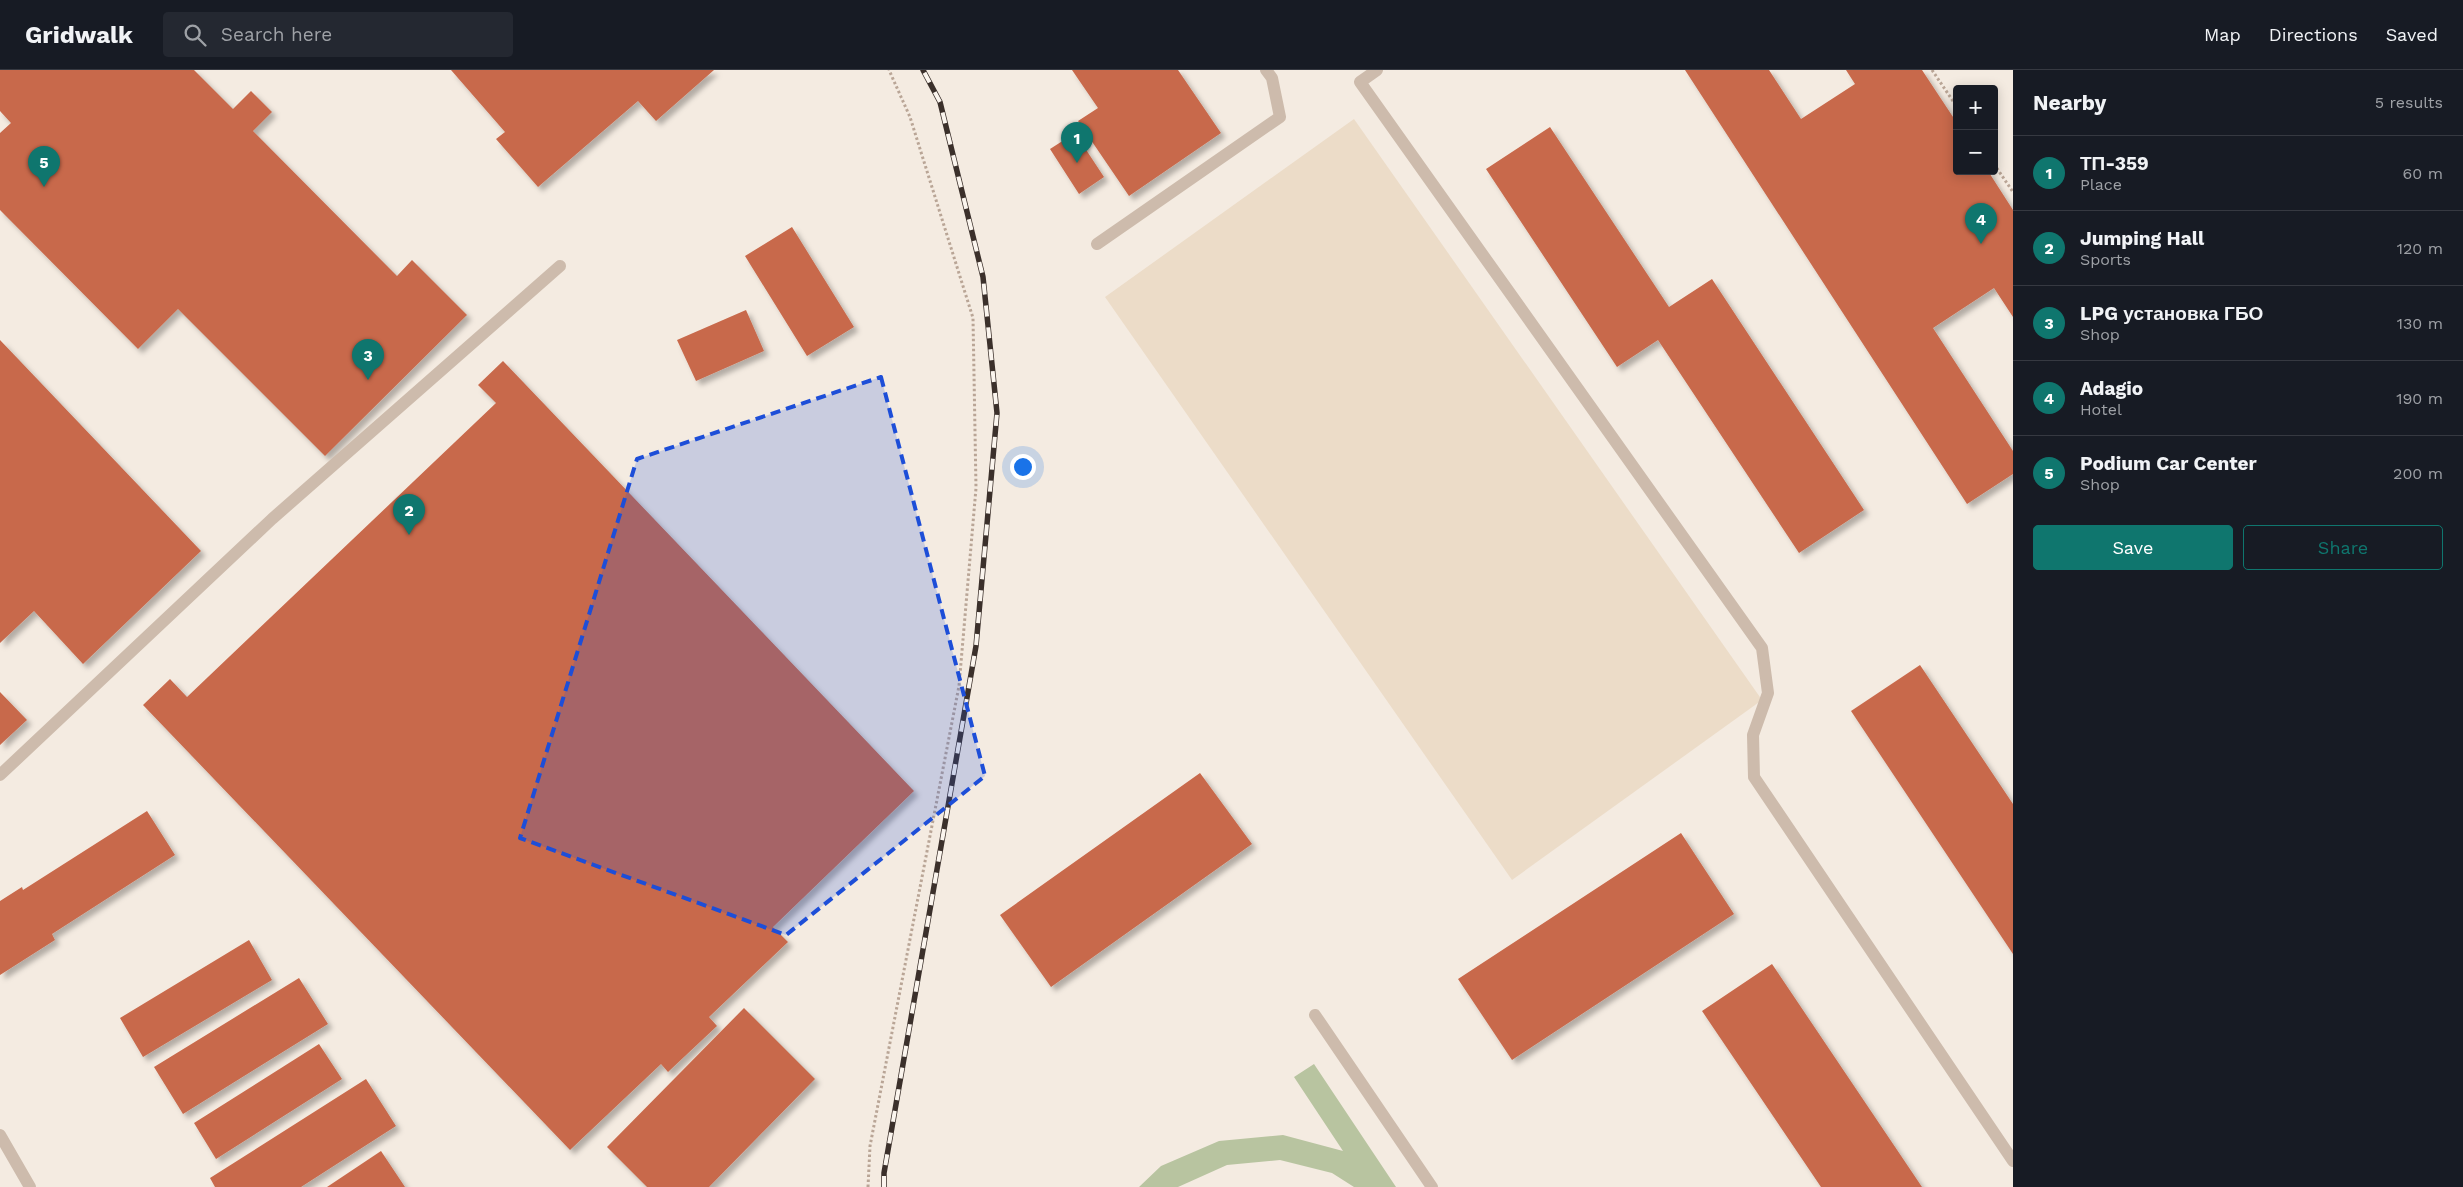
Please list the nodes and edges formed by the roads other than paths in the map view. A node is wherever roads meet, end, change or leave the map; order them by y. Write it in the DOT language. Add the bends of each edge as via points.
graph roads {
  1 [pos="1266,70"];
  2 [pos="1377,70"];
  3 [pos="1096,244"];
  4 [pos="560,266"];
  5 [pos="0,775"];
  6 [pos="1315,1015"];
  7 [pos="0,1135"];
  8 [pos="2013,1161"];
  9 [pos="30,1187"];
  10 [pos="1432,1187"];
  1 -- 3 [label="lane" via="1272,78 1280,117"];
  2 -- 8 [label="lane" via="1360,82 1762,648 1768,693 1753,735 1754,777"];
  4 -- 5 [label="lane" via="272,519"];
  6 -- 10 [label="lane"];
  7 -- 9 [label="lane"];
}
